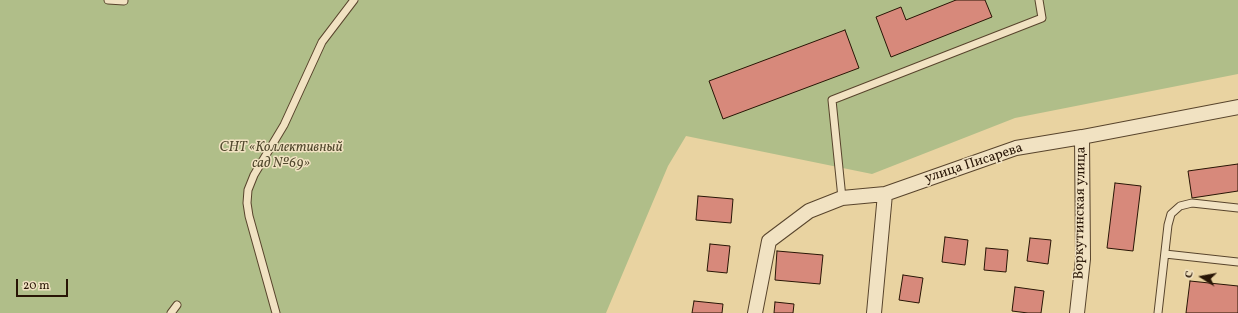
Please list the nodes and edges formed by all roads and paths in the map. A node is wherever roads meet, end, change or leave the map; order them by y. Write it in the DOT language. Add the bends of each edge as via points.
graph roads {
  1 [pos="108,0"];
  2 [pos="354,0"];
  3 [pos="1039,0"];
  4 [pos="124,1"];
  5 [pos="1238,107"];
  6 [pos="1082,137"];
  7 [pos="885,194"];
  8 [pos="842,198"];
  9 [pos="1238,208"];
  10 [pos="1165,254"];
  11 [pos="1238,262"];
  12 [pos="177,305"];
  13 [pos="171,313"];
  14 [pos="276,313"];
  15 [pos="755,313"];
  16 [pos="874,313"];
  17 [pos="1077,313"];
  18 [pos="1158,313"];
  1 -- 4 [label="lane"];
  2 -- 14 [label="lane" via="322,42 284,126 254,175 248,190 249,216"];
  3 -- 8 [label="lane" via="1042,18 832,100"];
  5 -- 6 [label="street, улица Писарева"];
  6 -- 7 [label="street, улица Писарева" via="1016,148"];
  6 -- 17 [label="street, Воркутинская улица" via="1083,259"];
  7 -- 8 [label="street, улица Писарева"];
  7 -- 16 [label="street"];
  8 -- 15 [label="street, улица Писарева" via="809,210 769,241"];
  9 -- 10 [label="lane" via="1192,203 1180,206 1171,214"];
  10 -- 11 [label="lane"];
  10 -- 18 [label="lane"];
  12 -- 13 [label="lane"];
}
